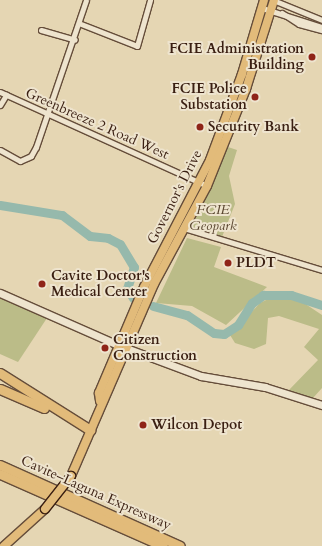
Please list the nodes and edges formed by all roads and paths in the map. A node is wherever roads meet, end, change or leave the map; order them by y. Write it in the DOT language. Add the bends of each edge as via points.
graph roads {
  1 [pos="86,0"];
  2 [pos="150,0"];
  3 [pos="274,0"];
  4 [pos="263,7"];
  5 [pos="270,12"];
  6 [pos="281,12"];
  7 [pos="321,19"];
  8 [pos="81,24"];
  9 [pos="322,26"];
  10 [pos="40,30"];
  11 [pos="322,30"];
  12 [pos="75,40"];
  13 [pos="0,92"];
  14 [pos="6,95"];
  15 [pos="0,105"];
  16 [pos="47,117"];
  17 [pos="0,150"];
  18 [pos="204,185"];
  19 [pos="184,228"];
  20 [pos="322,270"];
  21 [pos="148,289"];
  22 [pos="0,293"];
  23 [pos="122,347"];
  24 [pos="0,374"];
  25 [pos="0,389"];
  26 [pos="322,405"];
  27 [pos="90,430"];
  28 [pos="0,465"];
  29 [pos="0,474"];
  30 [pos="4,546"];
  31 [pos="163,546"];
  32 [pos="180,546"];
  1 -- 8 [label="street"];
  2 -- 8 [label="street" via="137,46"];
  3 -- 5 [label="main road, Governor's Drive"];
  3 -- 7 [label="street"];
  4 -- 5 [label="main road"];
  4 -- 18 [label="main road, Governor's Drive"];
  5 -- 6 [label="street"];
  5 -- 18 [label="main road, Governor's Drive" via="242,99"];
  6 -- 9 [label="street"];
  6 -- 11 [label="street" via="299,24"];
  8 -- 12 [label="street"];
  10 -- 12 [label="street"];
  12 -- 16 [label="street"];
  13 -- 14 [label="street, Greenbreeze 2 Road West"];
  14 -- 15 [label="street"];
  14 -- 16 [label="street, Greenbreeze 2 Road West"];
  16 -- 17 [label="street" via="31,156 20,161"];
  16 -- 18 [label="street, Greenbreeze 2 Road West"];
  18 -- 19 [label="main road, Governor's Drive"];
  18 -- 21 [label="main road, Governor's Drive"];
  19 -- 20 [label="street"];
  19 -- 21 [label="main road, Governor's Drive"];
  21 -- 23 [label="main road, Governor's Drive"];
  22 -- 23 [label="street"];
  23 -- 26 [label="street" via="201,376 265,387"];
  23 -- 27 [label="main road, Governor's Drive" via="106,396 100,401"];
  24 -- 27 [label="highway"];
  25 -- 27 [label="highway"];
  27 -- 30 [label="main road, Governor's Drive, bridge" via="71,476 45,509"];
  28 -- 32 [label="highway, Cavite–Laguna Expressway"];
  29 -- 31 [label="highway, Cavite–Laguna Expressway"];
}
